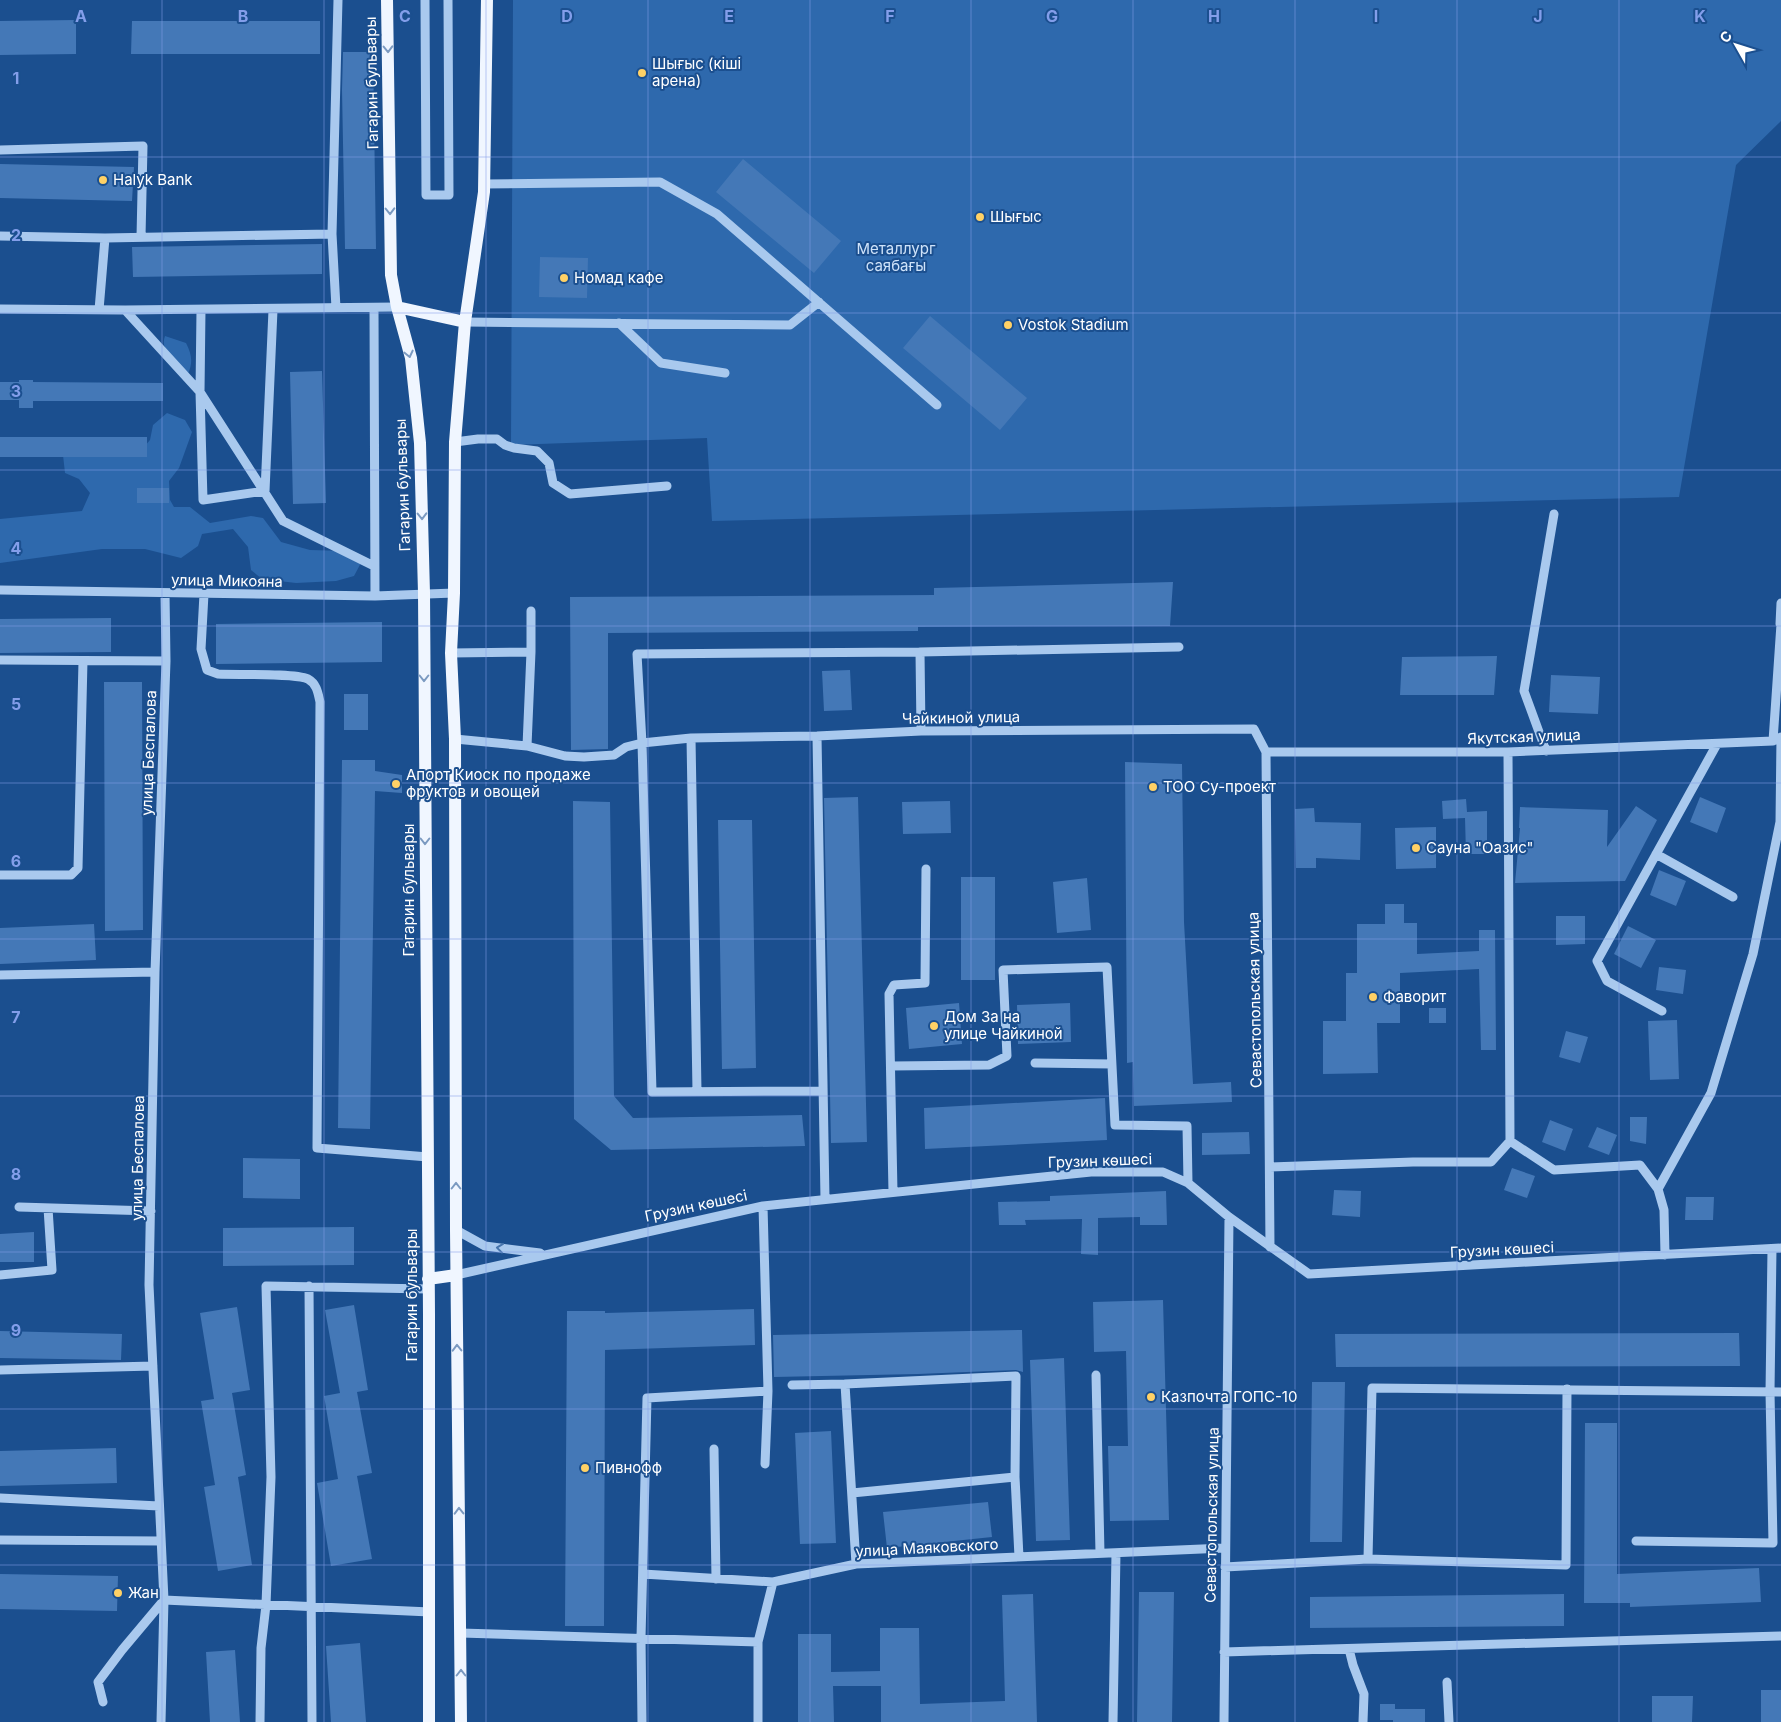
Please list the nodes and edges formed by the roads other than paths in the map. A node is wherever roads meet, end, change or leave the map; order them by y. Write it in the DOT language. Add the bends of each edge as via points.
graph roads {
  1 [pos="338,0"];
  2 [pos="387,0"];
  3 [pos="425,0"];
  4 [pos="448,0"];
  5 [pos="487,0"];
  6 [pos="0,150"];
  7 [pos="484,184"];
  8 [pos="332,234"];
  9 [pos="0,236"];
  10 [pos="141,237"];
  11 [pos="104,238"];
  12 [pos="819,302"];
  13 [pos="397,307"];
  14 [pos="336,308"];
  15 [pos="374,308"];
  16 [pos="0,309"];
  17 [pos="99,310"];
  18 [pos="126,310"];
  19 [pos="201,310"];
  20 [pos="274,310"];
  21 [pos="465,322"];
  22 [pos="619,323"];
  23 [pos="725,372"];
  24 [pos="200,392"];
  25 [pos="937,405"];
  26 [pos="454,442"];
  27 [pos="667,486"];
  28 [pos="264,491"];
  29 [pos="1554,514"];
  30 [pos="374,566"];
  31 [pos="0,590"];
  32 [pos="424,593"];
  33 [pos="454,593"];
  34 [pos="165,594"];
  35 [pos="204,594"];
  36 [pos="375,596"];
  37 [pos="1781,602"];
  38 [pos="531,611"];
  39 [pos="1780,624"];
  40 [pos="1179,647"];
  41 [pos="531,652"];
  42 [pos="920,652"];
  43 [pos="451,653"];
  44 [pos="0,660"];
  45 [pos="83,661"];
  46 [pos="166,661"];
  47 [pos="921,731"];
  48 [pos="817,736"];
  49 [pos="691,738"];
  50 [pos="1778,738"];
  51 [pos="455,739"];
  52 [pos="642,742"];
  53 [pos="1717,744"];
  54 [pos="527,746"];
  55 [pos="1546,751"];
  56 [pos="1266,752"];
  57 [pos="1508,752"];
  58 [pos="1656,854"];
  59 [pos="926,869"];
  60 [pos="0,875"];
  61 [pos="1732,897"];
  62 [pos="155,972"];
  63 [pos="1,978"];
  64 [pos="1662,1011"];
  65 [pos="1035,1063"];
  66 [pos="1112,1064"];
  67 [pos="891,1066"];
  68 [pos="697,1091"];
  69 [pos="823,1091"];
  70 [pos="1510,1141"];
  71 [pos="428,1157"];
  72 [pos="1270,1167"];
  73 [pos="1188,1183"];
  74 [pos="1658,1189"];
  75 [pos="893,1192"];
  76 [pos="825,1199"];
  77 [pos="763,1206"];
  78 [pos="20,1207"];
  79 [pos="48,1208"];
  80 [pos="151,1211"];
  81 [pos="1229,1218"];
  82 [pos="456,1230"];
  83 [pos="1270,1246"];
  84 [pos="1777,1249"];
  85 [pos="548,1254"];
  86 [pos="1665,1255"];
  87 [pos="0,1275"];
  88 [pos="456,1275"];
  89 [pos="428,1284"];
  90 [pos="308,1286"];
  91 [pos="153,1366"];
  92 [pos="0,1370"];
  93 [pos="1096,1375"];
  94 [pos="845,1384"];
  95 [pos="792,1385"];
  96 [pos="1567,1389"];
  97 [pos="768,1391"];
  98 [pos="1770,1392"];
  99 [pos="1781,1392"];
  100 [pos="714,1448"];
  101 [pos="765,1464"];
  102 [pos="1015,1477"];
  103 [pos="852,1493"];
  104 [pos="0,1498"];
  105 [pos="159,1506"];
  106 [pos="0,1540"];
  107 [pos="161,1541"];
  108 [pos="1636,1541"];
  109 [pos="1225,1548"];
  110 [pos="1100,1553"];
  111 [pos="1116,1553"];
  112 [pos="1018,1557"];
  113 [pos="1368,1559"];
  114 [pos="856,1564"];
  115 [pos="1225,1567"];
  116 [pos="643,1574"];
  117 [pos="716,1579"];
  118 [pos="773,1582"];
  119 [pos="164,1600"];
  120 [pos="266,1605"];
  121 [pos="311,1607"];
  122 [pos="430,1612"];
  123 [pos="461,1633"];
  124 [pos="1781,1636"];
  125 [pos="641,1638"];
  126 [pos="758,1642"];
  127 [pos="1349,1649"];
  128 [pos="1224,1652"];
  129 [pos="1447,1682"];
  130 [pos="103,1702"];
  131 [pos="161,1722"];
  132 [pos="260,1722"];
  133 [pos="312,1722"];
  134 [pos="429,1722"];
  135 [pos="461,1722"];
  136 [pos="642,1722"];
  137 [pos="758,1722"];
  138 [pos="1113,1722"];
  139 [pos="1224,1722"];
  140 [pos="1362,1722"];
  141 [pos="1449,1722"];
  1 -- 8 [label="street"];
  2 -- 13 [label="main road, Гагарин бульвары, one-way" via="391,275"];
  3 -- 4 [label="street" via="426,195 449,195"];
  5 -- 7 [label="main road"];
  6 -- 10 [label="street" via="143,146"];
  7 -- 12 [label="street" via="660,182 717,214"];
  7 -- 21 [label="main road"];
  8 -- 10 [label="street"];
  8 -- 14 [label="street"];
  9 -- 11 [label="street"];
  10 -- 11 [label="street"];
  11 -- 17 [label="street"];
  12 -- 22 [label="street" via="790,325"];
  12 -- 25 [label="street"];
  13 -- 15 [label="street"];
  13 -- 21 [label="main road"];
  13 -- 32 [label="main road, Гагарин бульвары, one-way" via="411,358 420,443"];
  14 -- 15 [label="street"];
  14 -- 20 [label="street"];
  15 -- 30 [label="street"];
  16 -- 17 [label="street"];
  17 -- 18 [label="street"];
  18 -- 19 [label="street"];
  18 -- 24 [label="street"];
  19 -- 20 [label="street"];
  19 -- 24 [label="street"];
  20 -- 28 [label="street"];
  21 -- 22 [label="street"];
  21 -- 26 [label="main road"];
  22 -- 23 [label="street" via="661,364"];
  24 -- 28 [label="street"];
  24 -- 28 [label="street" via="203,500"];
  26 -- 27 [label="street" via="497,439 514,448 537,452 549,463 553,483 570,494"];
  26 -- 33 [label="main road"];
  28 -- 30 [label="street" via="283,521"];
  29 -- 55 [label="street" via="1524,691"];
  30 -- 36 [label="street"];
  31 -- 34 [label="street, улица Микояна"];
  32 -- 33 [label="street, улица Микояна"];
  32 -- 36 [label="street, улица Микояна"];
  32 -- 71 [label="main road, Гагарин бульвары, one-way"];
  33 -- 43 [label="main road"];
  34 -- 35 [label="street, улица Микояна"];
  34 -- 46 [label="street, улица Беспалова"];
  35 -- 36 [label="street, улица Микояна"];
  35 -- 71 [label="street" via="201,649 207,670 218,674 308,680 316,687 320,702 317,1148"];
  37 -- 39 [label="street"];
  38 -- 41 [label="street"];
  39 -- 50 [label="street"];
  40 -- 42 [label="street"];
  41 -- 43 [label="street"];
  41 -- 54 [label="street"];
  42 -- 47 [label="street"];
  42 -- 52 [label="street" via="637,654"];
  43 -- 51 [label="main road"];
  44 -- 45 [label="street"];
  45 -- 46 [label="street"];
  45 -- 60 [label="street" via="78,868 71,875"];
  46 -- 62 [label="street, улица Беспалова"];
  47 -- 48 [label="street, Чайкиной улица"];
  47 -- 56 [label="street, Чайкиной улица" via="1254,729"];
  48 -- 49 [label="street, Чайкиной улица"];
  48 -- 69 [label="street"];
  49 -- 52 [label="street, Чайкиной улица"];
  49 -- 68 [label="street"];
  50 -- 53 [label="street, Якутская улица"];
  50 -- 74 [label="street" via="1780,822 1753,954 1711,1092"];
  51 -- 54 [label="street, Чайкиной улица"];
  82 -- 51 [label="main road, one-way"];
  52 -- 54 [label="street, Чайкиной улица" via="614,755 584,757"];
  52 -- 68 [label="street" via="652,1092"];
  53 -- 55 [label="street, Якутская улица"];
  53 -- 58 [label="street"];
  55 -- 57 [label="street, Якутская улица"];
  56 -- 57 [label="street, Якутская улица"];
  56 -- 72 [label="street, Севастопольская улица"];
  57 -- 70 [label="street"];
  58 -- 61 [label="street"];
  58 -- 64 [label="street" via="1597,961 1607,981"];
  59 -- 67 [label="street" via="926,983 894,985 889,994"];
  62 -- 63 [label="street"];
  62 -- 80 [label="street, улица Беспалова"];
  65 -- 66 [label="street"];
  66 -- 67 [label="street" via="1107,967 1003,970 1007,1056 989,1065"];
  66 -- 73 [label="street" via="1115,1125 1187,1126"];
  67 -- 75 [label="street"];
  68 -- 69 [label="street"];
  69 -- 76 [label="street"];
  70 -- 72 [label="street" via="1491,1162"];
  70 -- 74 [label="street" via="1554,1170 1640,1166"];
  71 -- 89 [label="main road, Гагарин бульвары"];
  72 -- 83 [label="street, Севастопольская улица"];
  73 -- 75 [label="street, Грузин көшесі" via="1162,1172 1091,1172"];
  73 -- 81 [label="street, Грузин көшесі"];
  74 -- 86 [label="street" via="1664,1210"];
  75 -- 76 [label="street, Грузин көшесі"];
  76 -- 77 [label="street, Грузин көшесі"];
  77 -- 85 [label="street, Грузин көшесі"];
  77 -- 97 [label="street"];
  78 -- 79 [label="street"];
  79 -- 80 [label="street"];
  79 -- 87 [label="street" via="52,1270"];
  80 -- 91 [label="street, улица Беспалова" via="149,1285"];
  81 -- 83 [label="street, Грузин көшесі"];
  81 -- 109 [label="street, Севастопольская улица"];
  85 -- 82 [label="street, one-way" via="484,1246"];
  82 -- 88 [label="main road"];
  83 -- 86 [label="street, Грузин көшесі" via="1309,1274"];
  84 -- 86 [label="street, Грузин көшесі"];
  84 -- 98 [label="street"];
  85 -- 88 [label="street, Грузин көшесі"];
  88 -- 89 [label="main road"];
  123 -- 88 [label="main road, one-way"];
  89 -- 90 [label="street"];
  89 -- 122 [label="main road, Гагарин бульвары"];
  90 -- 120 [label="street" via="266,1286 271,1477"];
  90 -- 121 [label="street"];
  91 -- 92 [label="street"];
  91 -- 105 [label="street, улица Беспалова"];
  93 -- 110 [label="street"];
  94 -- 95 [label="street"];
  94 -- 102 [label="street" via="1016,1376"];
  94 -- 103 [label="street"];
  96 -- 98 [label="street"];
  96 -- 113 [label="street" via="1372,1388"];
  96 -- 113 [label="street" via="1566,1565"];
  97 -- 101 [label="street"];
  97 -- 116 [label="street" via="647,1398"];
  98 -- 99 [label="street"];
  98 -- 108 [label="street" via="1773,1542"];
  100 -- 117 [label="street"];
  102 -- 103 [label="street"];
  102 -- 112 [label="street"];
  103 -- 114 [label="street"];
  104 -- 105 [label="street"];
  105 -- 107 [label="street, улица Беспалова"];
  106 -- 107 [label="street"];
  107 -- 119 [label="street, улица Беспалова"];
  109 -- 111 [label="street, улица Маяковского"];
  109 -- 115 [label="street, Севастопольская улица"];
  110 -- 111 [label="street, улица Маяковского"];
  110 -- 112 [label="street, улица Маяковского"];
  111 -- 138 [label="street"];
  112 -- 114 [label="street, улица Маяковского"];
  113 -- 115 [label="street"];
  114 -- 118 [label="street, улица Маяковского"];
  115 -- 128 [label="street, Севастопольская улица"];
  116 -- 117 [label="street, улица Маяковского"];
  116 -- 125 [label="street"];
  117 -- 118 [label="street, улица Маяковского"];
  118 -- 126 [label="street"];
  119 -- 120 [label="street"];
  119 -- 130 [label="street" via="98,1682"];
  119 -- 131 [label="street, улица Беспалова"];
  120 -- 121 [label="street"];
  120 -- 132 [label="street" via="261,1648"];
  121 -- 122 [label="street"];
  121 -- 133 [label="street"];
  122 -- 134 [label="main road, Гагарин бульвары"];
  123 -- 125 [label="street"];
  135 -- 123 [label="main road, one-way"];
  124 -- 127 [label="street"];
  125 -- 126 [label="street"];
  125 -- 136 [label="street"];
  126 -- 137 [label="street"];
  127 -- 128 [label="street"];
  127 -- 140 [label="street" via="1364,1694"];
  128 -- 139 [label="street, Севастопольская улица"];
  129 -- 141 [label="street"];
}
